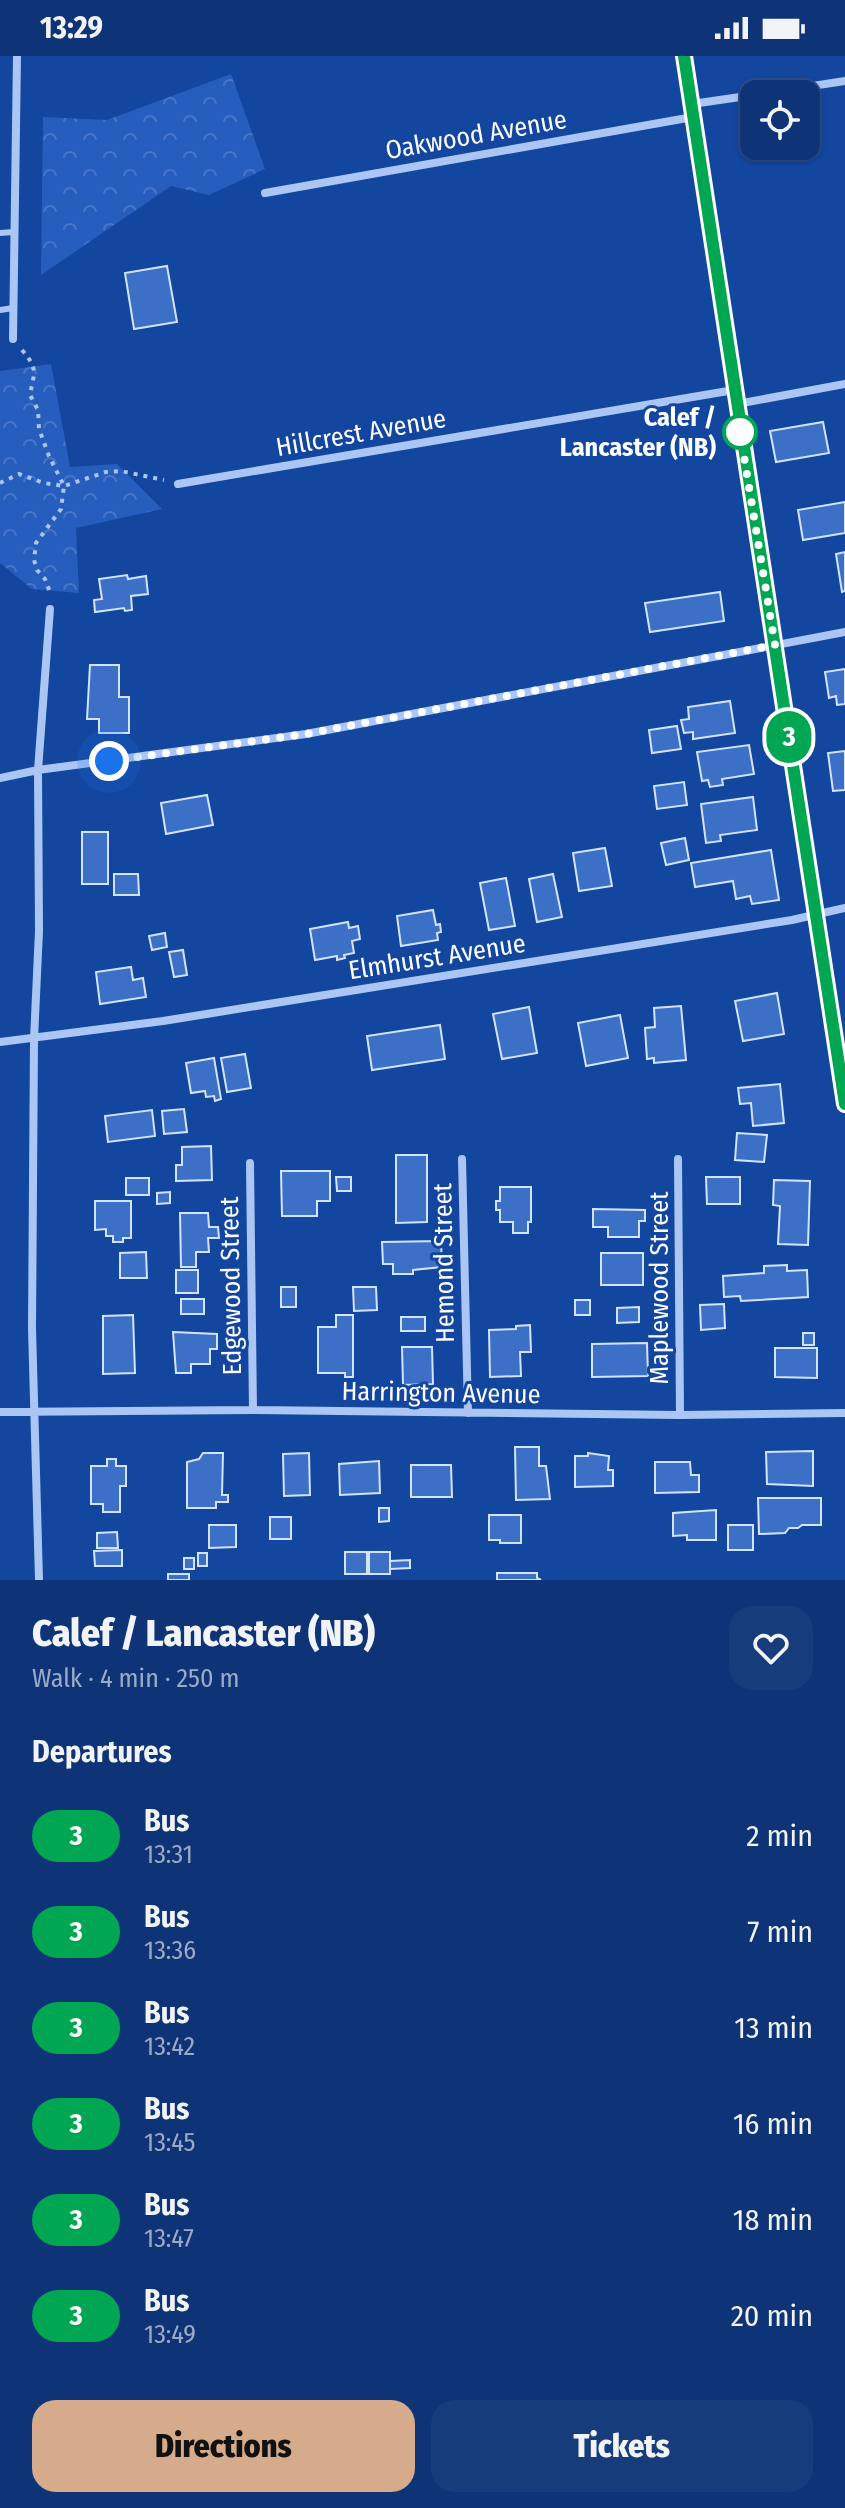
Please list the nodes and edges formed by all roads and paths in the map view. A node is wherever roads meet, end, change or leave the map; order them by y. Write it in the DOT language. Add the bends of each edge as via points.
graph roads {
  1 [pos="17,56"];
  2 [pos="684,56"];
  3 [pos="845,81"];
  4 [pos="820,85"];
  5 [pos="740,98"];
  6 [pos="692,111"];
  7 [pos="265,193"];
  8 [pos="14,232"];
  9 [pos="0,233"];
  10 [pos="13,308"];
  11 [pos="0,310"];
  12 [pos="13,339"];
  13 [pos="845,384"];
  14 [pos="735,397"];
  15 [pos="0,483"];
  16 [pos="178,484"];
  17 [pos="64,486"];
  18 [pos="50,609"];
  19 [pos="845,632"];
  20 [pos="775,645"];
  21 [pos="38,770"];
  22 [pos="0,778"];
  23 [pos="845,908"];
  24 [pos="816,916"];
  25 [pos="34,1039"];
  26 [pos="0,1042"];
  27 [pos="845,1105"];
  28 [pos="462,1159"];
  29 [pos="678,1159"];
  30 [pos="250,1163"];
  31 [pos="253,1410"];
  32 [pos="0,1412"];
  33 [pos="36,1412"];
  34 [pos="468,1413"];
  35 [pos="845,1413"];
  36 [pos="680,1415"];
  37 [pos="39,1580"];
  1 -- 8 [label="street"];
  2 -- 6 [label="main road"];
  3 -- 4 [label="street, Oakwood Avenue"];
  5 -- 6 [label="street, Oakwood Avenue"];
  6 -- 7 [label="street, Oakwood Avenue"];
  6 -- 14 [label="main road"];
  8 -- 9 [label="lane"];
  8 -- 10 [label="street"];
  10 -- 11 [label="lane"];
  10 -- 12 [label="street"];
  12 -- 17 [label="path" via="34,367 30,395"];
  13 -- 14 [label="street, Hillcrest Avenue"];
  14 -- 16 [label="street, Hillcrest Avenue"];
  14 -- 20 [label="main road"];
  15 -- 17 [label="path" via="19,474"];
  16 -- 17 [label="path" via="121,471"];
  17 -- 18 [label="path" via="61,509 36,543 34,560 52,591"];
  18 -- 21 [label="street"];
  19 -- 20 [label="street"];
  20 -- 21 [label="street" via="306,734"];
  20 -- 24 [label="main road"];
  21 -- 22 [label="street"];
  21 -- 25 [label="street"];
  23 -- 24 [label="street, Elmhurst Avenue"];
  24 -- 25 [label="street, Elmhurst Avenue"];
  24 -- 27 [label="main road"];
  25 -- 26 [label="street, Elmhurst Avenue"];
  25 -- 33 [label="street"];
  28 -- 34 [label="street, Hemond Street"];
  29 -- 36 [label="street, Maplewood Street"];
  30 -- 31 [label="street, Edgewood Street"];
  31 -- 33 [label="street, Harrington Avenue"];
  31 -- 34 [label="street, Harrington Avenue"];
  32 -- 33 [label="street, Harrington Avenue"];
  33 -- 37 [label="street"];
  34 -- 36 [label="street, Harrington Avenue"];
  35 -- 36 [label="street, Harrington Avenue"];
}
